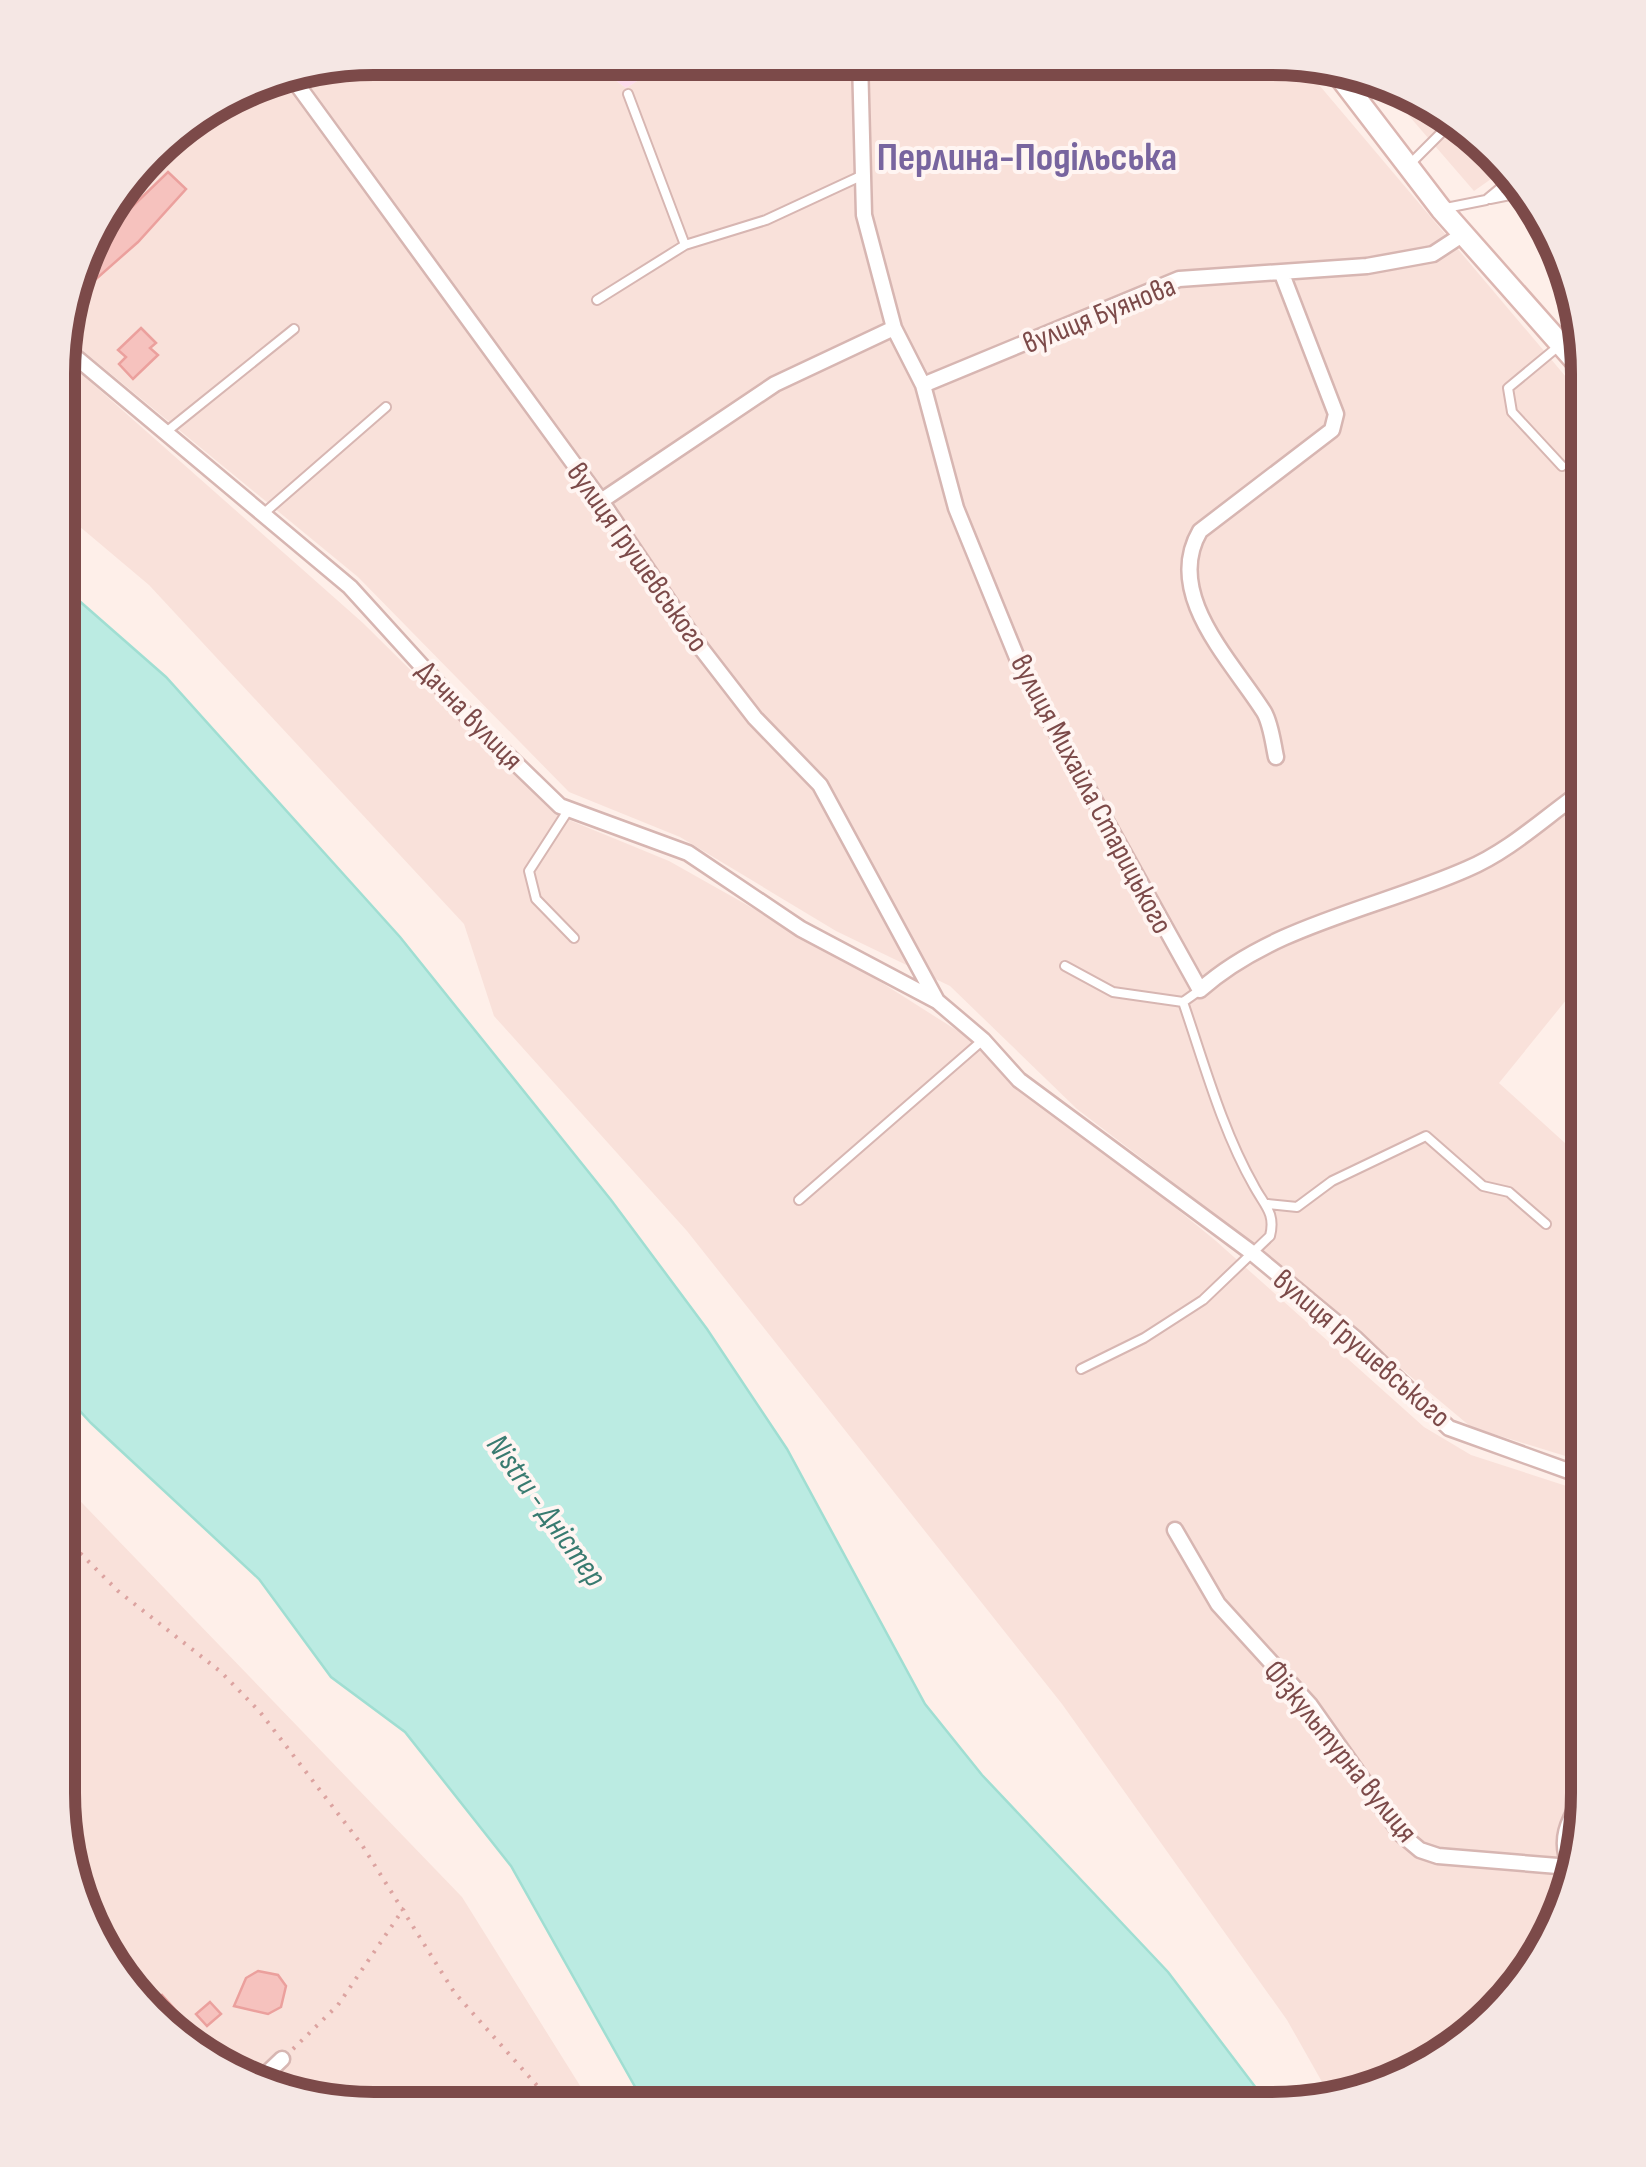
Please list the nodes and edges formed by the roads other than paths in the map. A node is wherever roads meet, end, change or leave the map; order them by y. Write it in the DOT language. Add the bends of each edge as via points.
graph roads {
  1 [pos="860,75"];
  2 [pos="297,85"];
  3 [pos="1346,85"];
  4 [pos="628,94"];
  5 [pos="1445,130"];
  6 [pos="1408,166"];
  7 [pos="863,174"];
  8 [pos="1504,185"];
  9 [pos="1511,196"];
  10 [pos="1486,200"];
  11 [pos="1441,209"];
  12 [pos="1464,232"];
  13 [pos="685,244"];
  14 [pos="1282,274"];
  15 [pos="598,300"];
  16 [pos="294,328"];
  17 [pos="894,328"];
  18 [pos="1569,346"];
  19 [pos="1569,349"];
  20 [pos="76,358"];
  21 [pos="922,385"];
  22 [pos="386,407"];
  23 [pos="165,433"];
  24 [pos="1562,466"];
  25 [pos="601,500"];
  26 [pos="263,514"];
  27 [pos="1276,757"];
  28 [pos="1571,800"];
  29 [pos="569,809"];
  30 [pos="574,938"];
  31 [pos="1065,966"];
  32 [pos="1200,990"];
  33 [pos="937,1001"];
  34 [pos="1183,1002"];
  35 [pos="983,1040"];
  36 [pos="799,1200"];
  37 [pos="1268,1204"];
  38 [pos="1546,1224"];
  39 [pos="1251,1252"];
  40 [pos="1081,1369"];
  41 [pos="1570,1472"];
  42 [pos="1175,1530"];
  43 [pos="1569,1823"];
  44 [pos="1564,1854"];
  45 [pos="1561,1866"];
  46 [pos="282,2059"];
  47 [pos="269,2072"];
  1 -- 7 [label="street, вулиця Михайла Старицького"];
  2 -- 25 [label="street, вулиця Грушевського"];
  3 -- 6 [label="main road"];
  4 -- 13 [label="lane"];
  5 -- 6 [label="lane"];
  6 -- 11 [label="main road"];
  7 -- 13 [label="lane" via="766,220"];
  7 -- 17 [label="street, вулиця Михайла Старицького" via="864,215"];
  8 -- 10 [label="lane"];
  9 -- 10 [label="lane"];
  10 -- 11 [label="lane"];
  11 -- 12 [label="main road"];
  12 -- 14 [label="street, вулиця Буянова" via="1433,254"];
  12 -- 18 [label="main road"];
  13 -- 15 [label="lane"];
  14 -- 21 [label="street, вулиця Буянова" via="1178,280"];
  14 -- 27 [label="street" via="1336,414 1332,430 1200,531 1188,552 1189,577 1207,626 1266,716"];
  16 -- 23 [label="lane"];
  17 -- 21 [label="street, вулиця Михайла Старицького"];
  17 -- 25 [label="street" via="776,384"];
  19 -- 24 [label="lane" via="1508,388 1512,412"];
  20 -- 23 [label="street, Дачна вулиця"];
  21 -- 32 [label="street, вулиця Михайла Старицького" via="956,508 1022,670"];
  22 -- 26 [label="lane"];
  23 -- 26 [label="street, Дачна вулиця"];
  25 -- 33 [label="street, вулиця Грушевського" via="708,658 820,785"];
  26 -- 29 [label="street, Дачна вулиця" via="350,587 469,718"];
  28 -- 32 [label="street" via="1497,854 1286,938 1222,970"];
  29 -- 30 [label="lane" via="529,871 536,898"];
  29 -- 33 [label="street, Дачна вулиця" via="688,853 801,930"];
  31 -- 34 [label="lane" via="1113,992"];
  32 -- 34 [label="lane"];
  33 -- 35 [label="street, вулиця Грушевського"];
  34 -- 37 [label="lane" via="1254,1188"];
  35 -- 36 [label="lane"];
  35 -- 39 [label="street, вулиця Грушевського" via="1019,1080"];
  37 -- 38 [label="lane" via="1297,1207 1332,1181 1426,1136 1483,1186 1508,1192"];
  37 -- 39 [label="lane, вулиця Грушевського" via="1270,1236"];
  39 -- 40 [label="lane" via="1203,1300"];
  39 -- 41 [label="street, вулиця Грушевського" via="1356,1338 1449,1428"];
  42 -- 45 [label="street, Фізкультурна вулиця" via="1218,1604 1310,1705 1401,1834 1438,1856"];
  43 -- 44 [label="street, Фізкультурна вулиця"];
  46 -- 47 [label="street"];
}
